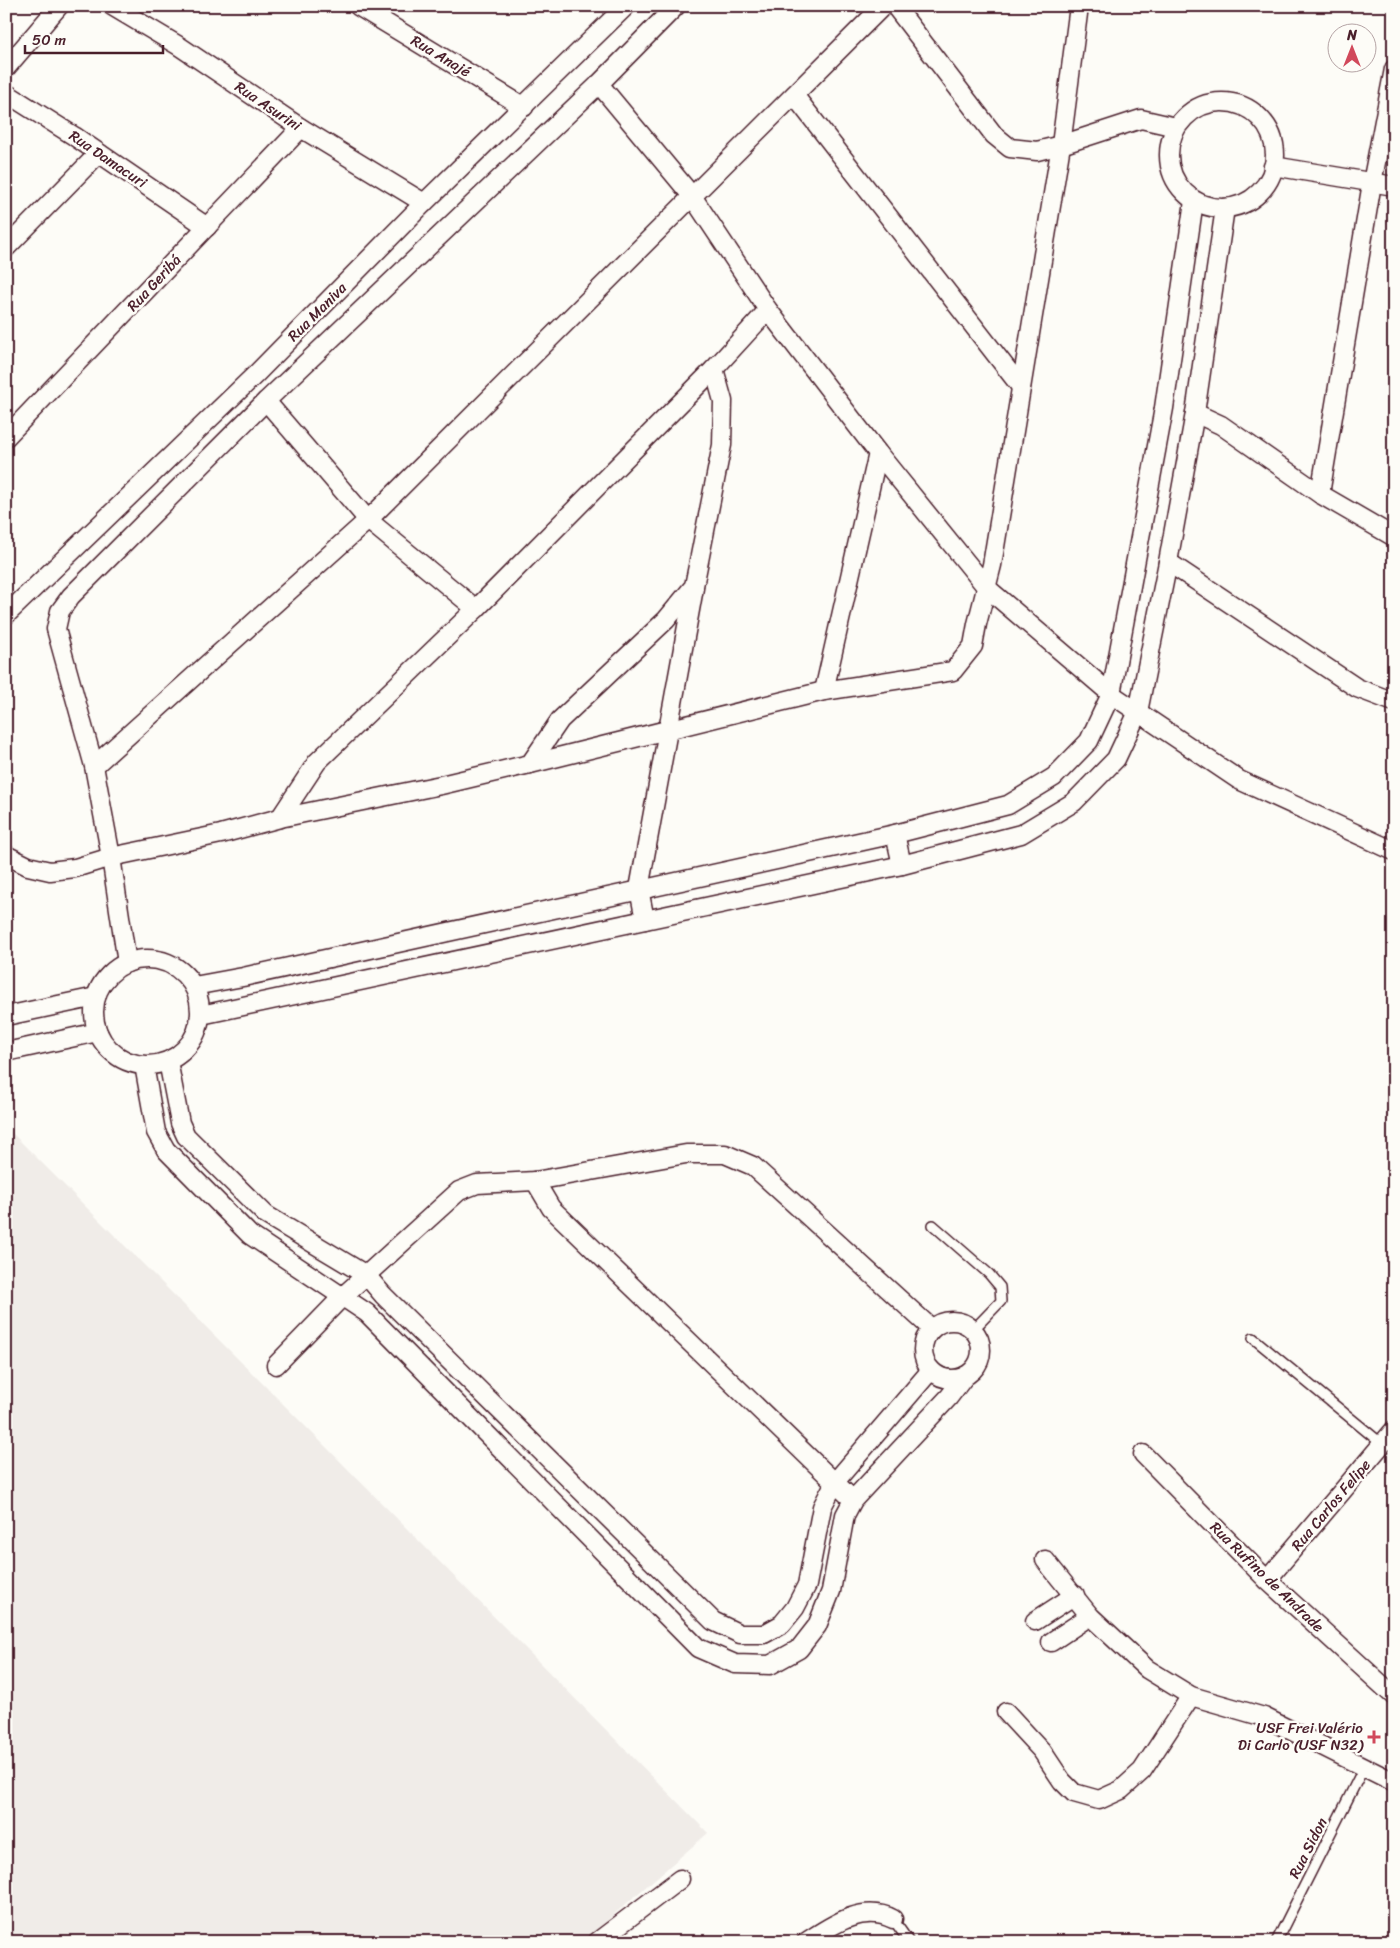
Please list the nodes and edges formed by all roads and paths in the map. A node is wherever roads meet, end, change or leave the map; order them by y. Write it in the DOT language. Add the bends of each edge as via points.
graph roads {
  1 [pos="59,6"];
  2 [pos="112,6"];
  3 [pos="358,6"];
  4 [pos="626,6"];
  5 [pos="676,6"];
  6 [pos="883,6"];
  7 [pos="895,6"];
  8 [pos="1079,6"];
  9 [pos="6,68"];
  10 [pos="1394,69"];
  11 [pos="599,84"];
  12 [pos="6,93"];
  13 [pos="794,95"];
  14 [pos="524,107"];
  15 [pos="1176,127"];
  16 [pos="301,128"];
  17 [pos="1061,145"];
  18 [pos="99,153"];
  19 [pos="1274,166"];
  20 [pos="1372,183"];
  21 [pos="1394,186"];
  22 [pos="692,196"];
  23 [pos="1194,201"];
  24 [pos="424,203"];
  25 [pos="1225,208"];
  26 [pos="207,227"];
  27 [pos="6,248"];
  28 [pos="768,310"];
  29 [pos="714,369"];
  30 [pos="1021,387"];
  31 [pos="266,401"];
  32 [pos="1195,413"];
  33 [pos="6,437"];
  34 [pos="878,453"];
  35 [pos="1320,494"];
  36 [pos="368,520"];
  37 [pos="1394,537"];
  38 [pos="1168,562"];
  39 [pos="694,586"];
  40 [pos="987,588"];
  41 [pos="476,609"];
  42 [pos="6,615"];
  43 [pos="824,691"];
  44 [pos="1111,694"];
  45 [pos="1394,702"];
  46 [pos="1138,712"];
  47 [pos="667,730"];
  48 [pos="530,764"];
  49 [pos="94,766"];
  50 [pos="280,818"];
  51 [pos="895,834"];
  52 [pos="1394,851"];
  53 [pos="6,855"];
  54 [pos="112,857"];
  55 [pos="902,865"];
  56 [pos="639,890"];
  57 [pos="646,920"];
  58 [pos="127,963"];
  59 [pos="194,986"];
  60 [pos="96,997"];
  61 [pos="201,1015"];
  62 [pos="6,1016"];
  63 [pos="98,1032"];
  64 [pos="6,1052"];
  65 [pos="168,1061"];
  66 [pos="144,1065"];
  67 [pos="535,1181"];
  68 [pos="933,1224"];
  69 [pos="366,1275"];
  70 [pos="342,1297"];
  71 [pos="932,1329"];
  72 [pos="973,1330"];
  73 [pos="1253,1338"];
  74 [pos="276,1365"];
  75 [pos="931,1370"];
  76 [pos="965,1376"];
  77 [pos="1394,1430"];
  78 [pos="1382,1444"];
  79 [pos="1143,1454"];
  80 [pos="835,1482"];
  81 [pos="853,1500"];
  82 [pos="1045,1560"];
  83 [pos="1267,1580"];
  84 [pos="1075,1595"];
  85 [pos="1090,1616"];
  86 [pos="1035,1621"];
  87 [pos="1051,1642"];
  88 [pos="1191,1696"];
  89 [pos="1394,1696"];
  90 [pos="1006,1712"];
  91 [pos="1364,1767"];
  92 [pos="1394,1782"];
  93 [pos="680,1879"];
  94 [pos="893,1919"];
  95 [pos="597,1942"];
  96 [pos="806,1942"];
  97 [pos="909,1942"];
  98 [pos="1276,1942"];
  1 -- 9 [label="street"];
  2 -- 16 [label="street, Rua Asurini" via="179,46"];
  3 -- 14 [label="street, Rua Anajé"];
  4 -- 14 [label="street, Rua Maniva"];
  5 -- 11 [label="street"];
  6 -- 13 [label="street"];
  7 -- 17 [label="street" via="994,135 1010,148 1037,151"];
  8 -- 17 [label="street"];
  10 -- 20 [label="street"];
  11 -- 22 [label="street"];
  11 -- 31 [label="street"];
  12 -- 18 [label="street, Rua Damacuri"];
  13 -- 22 [label="street"];
  13 -- 30 [label="street"];
  14 -- 24 [label="street, Rua Maniva"];
  15 -- 17 [label="street" via="1141,119"];
  15 -- 19 [label="street" via="1192,110 1203,105 1227,102 1238,105 1249,110 1266,126 1275,148"];
  15 -- 23 [label="street" via="1168,150 1171,174 1180,189"];
  16 -- 24 [label="street, Rua Asurini"];
  16 -- 26 [label="street, Rua Geribá"];
  17 -- 30 [label="street"];
  18 -- 26 [label="street, Rua Damacuri"];
  18 -- 27 [label="street"];
  19 -- 20 [label="street"];
  19 -- 25 [label="street" via="1267,183 1255,196 1240,205"];
  20 -- 21 [label="street"];
  20 -- 35 [label="street"];
  22 -- 28 [label="street"];
  22 -- 36 [label="street"];
  23 -- 25 [label="street"];
  23 -- 44 [label="street" via="1164,408"];
  24 -- 42 [label="street, Rua Maniva" via="256,374"];
  25 -- 32 [label="street"];
  26 -- 33 [label="street, Rua Geribá"];
  28 -- 29 [label="street"];
  28 -- 34 [label="street"];
  29 -- 39 [label="street" via="723,401 722,445"];
  29 -- 41 [label="street"];
  30 -- 40 [label="street"];
  31 -- 36 [label="street"];
  31 -- 49 [label="street" via="71,596 60,611 56,629"];
  32 -- 35 [label="street" via="1221,425"];
  32 -- 38 [label="street"];
  34 -- 40 [label="street"];
  34 -- 43 [label="street"];
  35 -- 37 [label="street"];
  36 -- 41 [label="street"];
  36 -- 49 [label="street"];
  38 -- 45 [label="street" via="1357,688"];
  38 -- 46 [label="street"];
  39 -- 47 [label="street"];
  39 -- 48 [label="street" via="666,620 560,720"];
  40 -- 43 [label="street" via="973,646 953,671"];
  40 -- 44 [label="street"];
  41 -- 50 [label="street" via="317,762"];
  43 -- 47 [label="street"];
  44 -- 46 [label="street"];
  44 -- 51 [label="street" via="1089,742 1054,777 1008,805"];
  46 -- 52 [label="street" via="1240,780"];
  46 -- 55 [label="street" via="1116,759 1074,802 1021,834"];
  47 -- 48 [label="street"];
  47 -- 56 [label="street"];
  48 -- 50 [label="street"];
  49 -- 54 [label="street"];
  50 -- 54 [label="street"];
  51 -- 55 [label="street"];
  51 -- 56 [label="street"];
  53 -- 54 [label="street" via="28,866 50,871 75,868"];
  54 -- 58 [label="street"];
  55 -- 57 [label="street"];
  56 -- 57 [label="street"];
  56 -- 59 [label="street"];
  57 -- 61 [label="street"];
  58 -- 59 [label="street" via="151,959 162,961 183,972"];
  58 -- 60 [label="street" via="108,976"];
  59 -- 61 [label="street"];
  60 -- 62 [label="street"];
  60 -- 63 [label="street" via="94,1009"];
  61 -- 65 [label="street" via="190,1042"];
  63 -- 64 [label="street"];
  63 -- 66 [label="street" via="121,1058"];
  65 -- 66 [label="street"];
  65 -- 69 [label="street" via="180,1123 186,1136 266,1215"];
  66 -- 70 [label="street" via="156,1132 166,1150 250,1234"];
  67 -- 69 [label="street" via="477,1184 459,1191"];
  67 -- 71 [label="street" via="686,1154 725,1154 753,1166"];
  67 -- 80 [label="street" via="550,1208"];
  68 -- 72 [label="lane" via="1000,1287 1001,1301"];
  69 -- 70 [label="street"];
  69 -- 80 [label="street" via="713,1621 740,1634 764,1634 782,1624 795,1608 806,1584 822,1506"];
  70 -- 74 [label="street"];
  70 -- 81 [label="street" via="367,1314 698,1648 735,1664 770,1665 799,1649 817,1626 831,1591 845,1515"];
  71 -- 72 [label="street" via="948,1321 966,1324"];
  71 -- 75 [label="street" via="923,1345 923,1354"];
  72 -- 76 [label="street" via="981,1345 981,1355"];
  73 -- 78 [label="lane"];
  75 -- 76 [label="street" via="947,1378"];
  75 -- 80 [label="street"];
  76 -- 81 [label="street"];
  77 -- 78 [label="street, Rua Carlos Felipe"];
  78 -- 83 [label="street, Rua Carlos Felipe"];
  79 -- 83 [label="street, Rua Rufino de Andrade"];
  80 -- 81 [label="street"];
  82 -- 84 [label="street"];
  83 -- 89 [label="street, Rua Rufino de Andrade"];
  84 -- 85 [label="street"];
  84 -- 86 [label="street"];
  85 -- 87 [label="street"];
  85 -- 88 [label="street" via="1147,1669"];
  88 -- 90 [label="street" via="1142,1771 1121,1790 1099,1800 1074,1792 1062,1781 1042,1751"];
  88 -- 91 [label="street" via="1264,1717"];
  91 -- 92 [label="street"];
  91 -- 98 [label="lane, Rua Sidon"];
  93 -- 95 [label="street"];
  94 -- 96 [label="street" via="874,1913 844,1919"];
  94 -- 97 [label="lane"];
}
